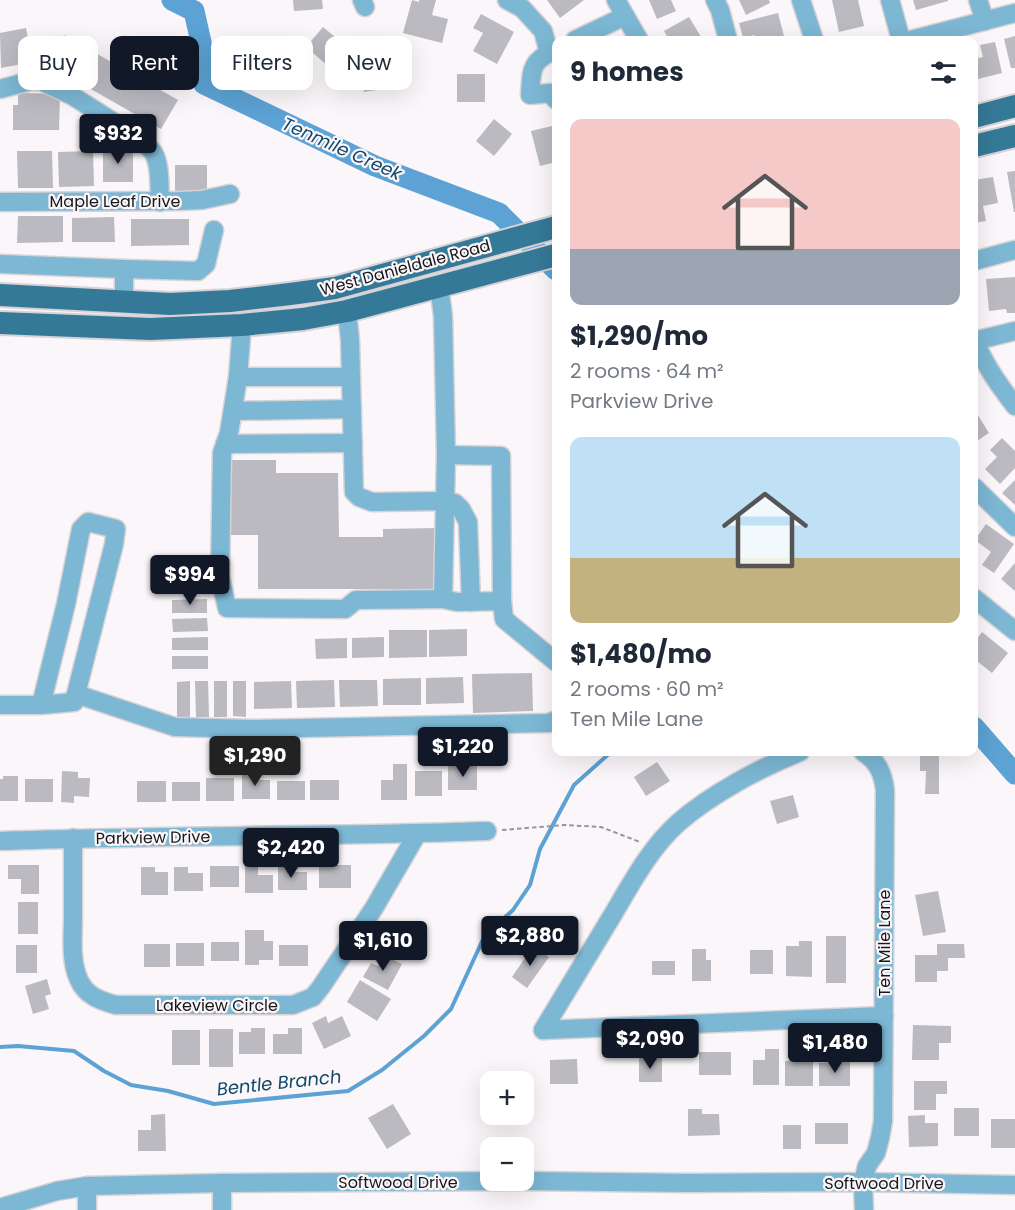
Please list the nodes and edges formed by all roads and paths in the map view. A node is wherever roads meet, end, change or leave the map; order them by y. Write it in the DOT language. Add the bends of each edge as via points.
graph roads {
  1 [pos="507,0"];
  2 [pos="715,0"];
  3 [pos="801,0"];
  4 [pos="890,0"];
  5 [pos="978,0"];
  6 [pos="621,8"];
  7 [pos="1015,13"];
  8 [pos="985,21"];
  9 [pos="581,36"];
  10 [pos="637,36"];
  11 [pos="727,36"];
  12 [pos="813,36"];
  13 [pos="900,36"];
  14 [pos="927,36"];
  15 [pos="552,49"];
  16 [pos="552,52"];
  17 [pos="0,89"];
  18 [pos="552,95"];
  19 [pos="1009,108"];
  20 [pos="978,116"];
  21 [pos="1012,136"];
  22 [pos="978,145"];
  23 [pos="230,194"];
  24 [pos="0,202"];
  25 [pos="160,202"];
  26 [pos="552,227"];
  27 [pos="214,230"];
  28 [pos="1015,250"];
  29 [pos="552,256"];
  30 [pos="978,260"];
  31 [pos="0,264"];
  32 [pos="124,269"];
  33 [pos="439,286"];
  34 [pos="0,296"];
  35 [pos="241,300"];
  36 [pos="124,301"];
  37 [pos="347,310"];
  38 [pos="0,323"];
  39 [pos="242,325"];
  40 [pos="1015,331"];
  41 [pos="978,339"];
  42 [pos="978,349"];
  43 [pos="238,377"];
  44 [pos="351,377"];
  45 [pos="1015,406"];
  46 [pos="352,409"];
  47 [pos="232,411"];
  48 [pos="352,443"];
  49 [pos="225,444"];
  50 [pos="446,455"];
  51 [pos="978,491"];
  52 [pos="445,501"];
  53 [pos="1015,527"];
  54 [pos="443,599"];
  55 [pos="502,601"];
  56 [pos="978,601"];
  57 [pos="471,602"];
  58 [pos="66,604"];
  59 [pos="96,611"];
  60 [pos="1015,631"];
  61 [pos="552,659"];
  62 [pos="76,694"];
  63 [pos="0,705"];
  64 [pos="41,705"];
  65 [pos="552,722"];
  66 [pos="790,756"];
  67 [pos="869,756"];
  68 [pos="487,831"];
  69 [pos="417,834"];
  70 [pos="73,838"];
  71 [pos="0,840"];
  72 [pos="656,848"];
  73 [pos="884,1016"];
  74 [pos="863,1182"];
  75 [pos="222,1183"];
  76 [pos="1015,1185"];
  77 [pos="87,1186"];
  78 [pos="0,1208"];
  79 [pos="87,1210"];
  80 [pos="222,1210"];
  81 [pos="864,1210"];
  1 -- 15 [label="street" via="522,8 543,31"];
  2 -- 11 [label="street"];
  3 -- 12 [label="street"];
  4 -- 13 [label="street"];
  5 -- 8 [label="street"];
  6 -- 9 [label="street"];
  6 -- 10 [label="street"];
  7 -- 8 [label="street"];
  8 -- 14 [label="street"];
  16 -- 18 [label="street" via="534,66 530,95"];
  17 -- 25 [label="street" via="41,81 139,138 154,154"];
  19 -- 20 [label="main road"];
  19 -- 21 [label="main road"];
  21 -- 22 [label="main road"];
  23 -- 25 [label="street, Maple Leaf Drive"];
  24 -- 25 [label="street, Maple Leaf Drive"];
  26 -- 35 [label="main road, West Danieldale Road" via="334,288"];
  27 -- 32 [label="street" via="206,264 198,271"];
  28 -- 30 [label="street"];
  29 -- 33 [label="main road, West Danieldale Road"];
  31 -- 32 [label="street"];
  32 -- 36 [label="street"];
  33 -- 37 [label="main road, West Danieldale Road"];
  33 -- 50 [label="street"];
  34 -- 36 [label="main road, West Danieldale Road"];
  35 -- 36 [label="main road, West Danieldale Road"];
  35 -- 39 [label="main road"];
  37 -- 39 [label="main road, West Danieldale Road"];
  37 -- 44 [label="street"];
  38 -- 39 [label="main road, West Danieldale Road" via="150,328"];
  39 -- 43 [label="street"];
  40 -- 41 [label="street"];
  42 -- 45 [label="street"];
  43 -- 44 [label="street"];
  43 -- 47 [label="street"];
  44 -- 46 [label="street"];
  46 -- 47 [label="street"];
  46 -- 48 [label="street"];
  47 -- 49 [label="street"];
  48 -- 49 [label="street"];
  48 -- 52 [label="street" via="354,492 360,497 372,502"];
  49 -- 54 [label="street" via="220,576 227,608 345,609 356,600"];
  50 -- 52 [label="street"];
  50 -- 55 [label="street" via="501,456"];
  51 -- 53 [label="street"];
  52 -- 54 [label="street"];
  52 -- 57 [label="street" via="455,503 468,522"];
  54 -- 57 [label="street"];
  55 -- 57 [label="street"];
  55 -- 61 [label="street" via="504,619"];
  56 -- 60 [label="street"];
  58 -- 59 [label="street"];
  58 -- 59 [label="street" via="81,529 88,522 116,529"];
  58 -- 64 [label="street"];
  59 -- 62 [label="street"];
  62 -- 64 [label="street" via="74,702"];
  62 -- 65 [label="street" via="175,728"];
  63 -- 64 [label="street"];
  66 -- 72 [label="street" via="697,808"];
  67 -- 73 [label="street, Ten Mile Lane" via="883,775 885,790"];
  68 -- 69 [label="street, Parkview Drive"];
  68 -- 72 [label="path" via="565,825 601,827"];
  69 -- 70 [label="street, Parkview Drive"];
  69 -- 70 [label="street, Lakeview Circle" via="321,987 313,997 294,1005 116,1005 93,997 78,980 73,953"];
  70 -- 71 [label="street, Parkview Drive"];
  72 -- 73 [label="street" via="543,1030"];
  73 -- 74 [label="street, Ten Mile Lane" via="883,1121 876,1153"];
  74 -- 75 [label="street, Softwood Drive"];
  74 -- 76 [label="street, Softwood Drive"];
  74 -- 81 [label="street, Ten Mile Lane"];
  75 -- 77 [label="street, Softwood Drive"];
  75 -- 80 [label="street"];
  77 -- 78 [label="street, Softwood Drive"];
  77 -- 79 [label="street"];
}
